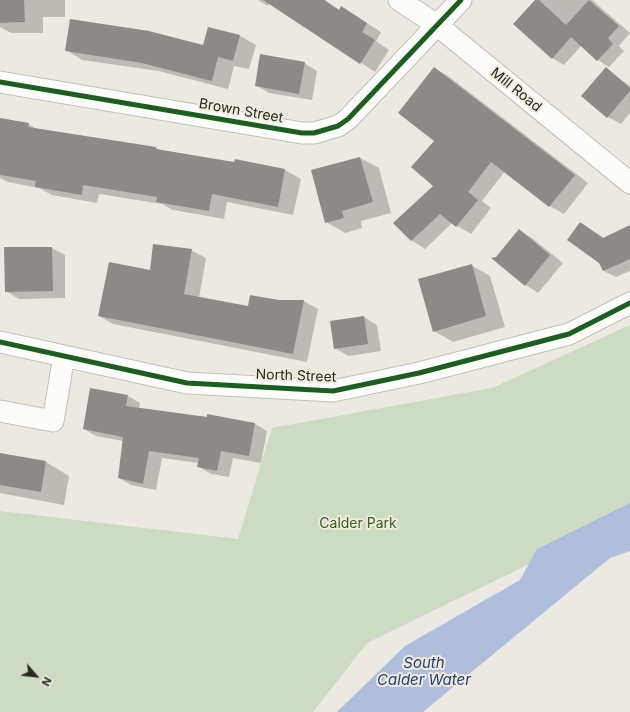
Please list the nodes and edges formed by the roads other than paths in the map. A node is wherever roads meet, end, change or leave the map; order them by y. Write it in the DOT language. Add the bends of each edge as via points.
graph roads {
  1 [pos="399,0"];
  2 [pos="461,0"];
  3 [pos="436,25"];
  4 [pos="0,82"];
  5 [pos="630,183"];
  6 [pos="630,303"];
  7 [pos="0,342"];
  8 [pos="64,356"];
  9 [pos="0,411"];
  1 -- 3 [label="street, Mill Road"];
  2 -- 3 [label="street, Brown Street"];
  3 -- 4 [label="street, Brown Street" via="348,119 338,126 314,133"];
  3 -- 5 [label="street, Mill Road"];
  6 -- 8 [label="street, North Street" via="569,334 419,373 332,391 187,383"];
  7 -- 8 [label="street, North Street"];
  8 -- 9 [label="street" via="52,420"];
}
